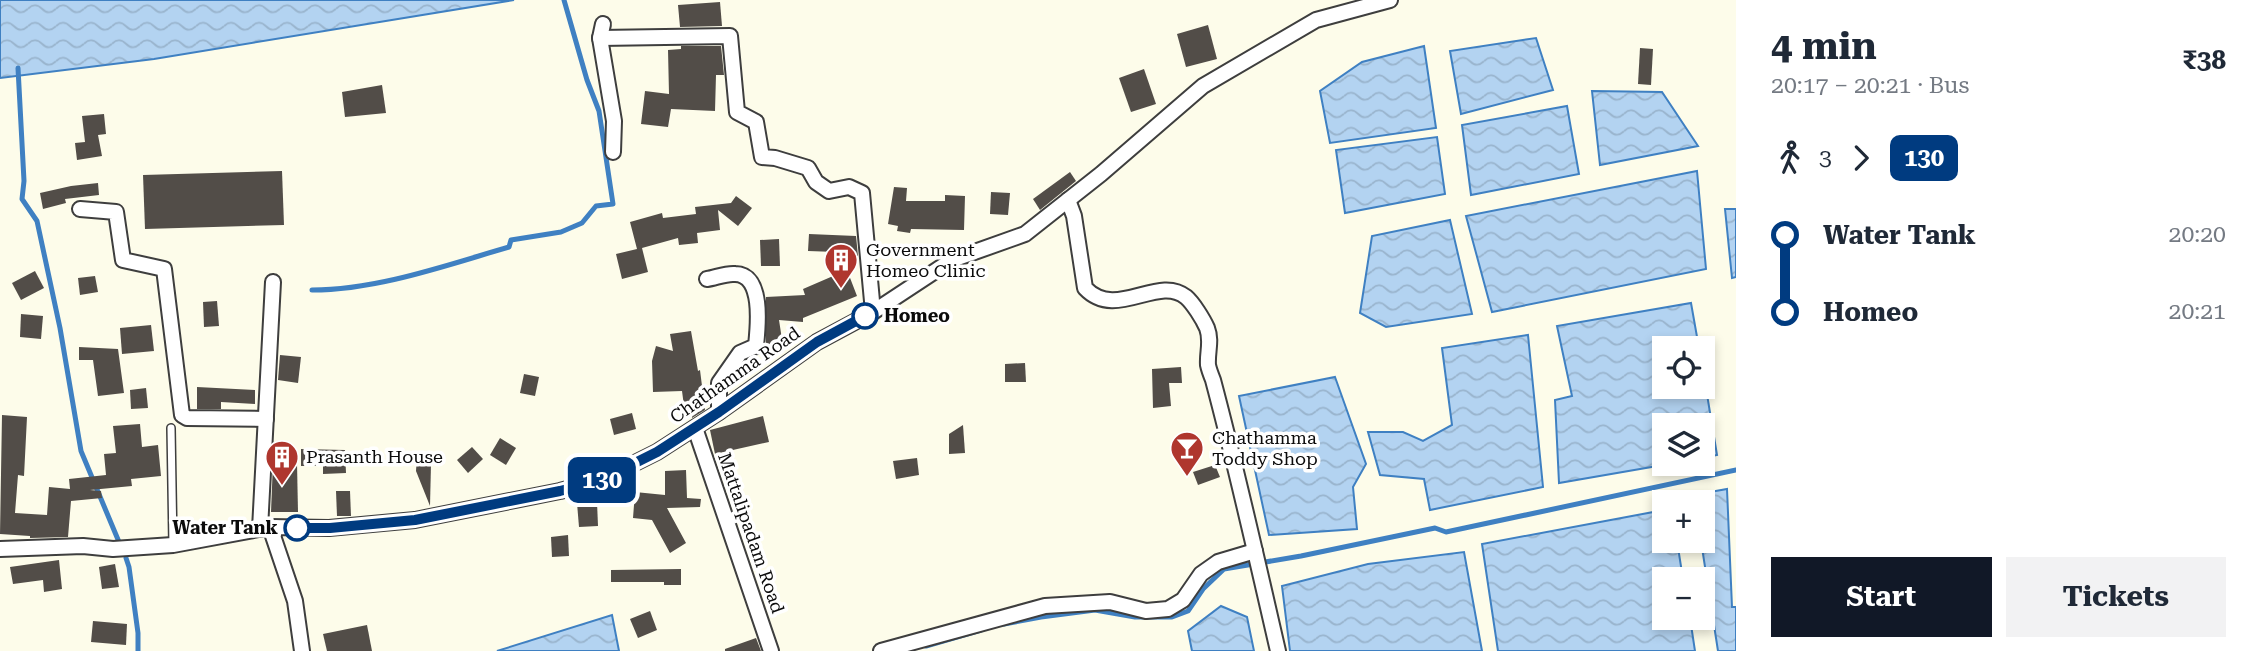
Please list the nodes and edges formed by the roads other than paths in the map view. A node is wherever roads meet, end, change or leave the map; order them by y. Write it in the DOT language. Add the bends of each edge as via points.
graph roads {
  1 [pos="1390,0"];
  2 [pos="613,152"];
  3 [pos="1068,200"];
  4 [pos="80,209"];
  5 [pos="707,279"];
  6 [pos="273,282"];
  7 [pos="873,312"];
  8 [pos="719,412"];
  9 [pos="266,419"];
  10 [pos="171,428"];
  11 [pos="695,428"];
  12 [pos="265,528"];
  13 [pos="173,545"];
  14 [pos="0,549"];
  15 [pos="1255,552"];
  16 [pos="302,651"];
  17 [pos="771,651"];
  18 [pos="881,651"];
  19 [pos="1278,651"];
  1 -- 3 [label="street, Chathamma Road" via="1316,20 1203,86"];
  2 -- 7 [label="street" via="614,121 601,31 730,36 737,111 756,122 762,157 808,168 816,182 829,191 849,187 862,193"];
  3 -- 7 [label="street, Chathamma Road" via="1025,234 952,260"];
  3 -- 15 [label="street" via="1086,288 1093,296 1130,299 1168,289 1186,297 1206,327 1211,345 1208,364"];
  4 -- 9 [label="street" via="116,212 122,260 164,269 182,415"];
  5 -- 8 [label="street" via="736,273 747,278 754,287 758,316 755,346 740,353 719,383"];
  6 -- 9 [label="street"];
  7 -- 8 [label="street, Chathamma Road" via="817,342"];
  8 -- 11 [label="street, Chathamma Road"];
  9 -- 12 [label="street"];
  10 -- 13 [label="lane"];
  11 -- 12 [label="street, Chathamma Road" via="601,480 560,491 415,520"];
  11 -- 17 [label="street, Mattalipadam Road"];
  12 -- 13 [label="street, Chathamma Road"];
  12 -- 16 [label="street" via="295,601"];
  13 -- 14 [label="street, Chathamma Road" via="113,550"];
  15 -- 18 [label="street" via="1218,562 1201,575 1183,600 1168,609 1146,611 1110,602 1045,606"];
  15 -- 19 [label="street"];
}
